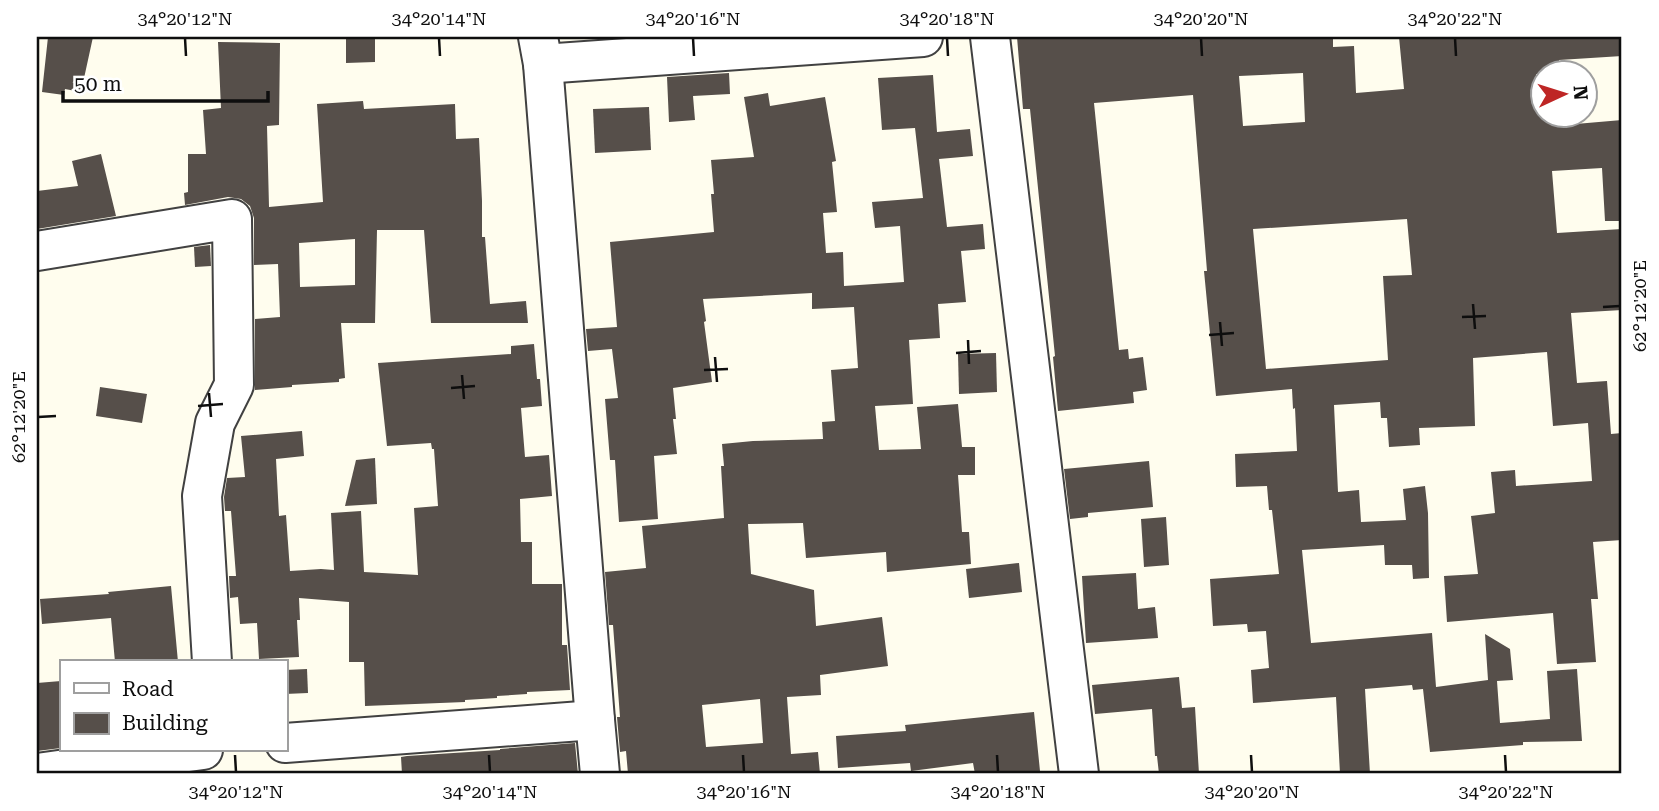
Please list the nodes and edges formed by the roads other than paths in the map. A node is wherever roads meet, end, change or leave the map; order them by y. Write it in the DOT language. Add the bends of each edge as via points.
graph roads {
  1 [pos="923,37"];
  2 [pos="990,37"];
  3 [pos="541,50"];
  4 [pos="37,251"];
  5 [pos="212,660"];
  6 [pos="595,720"];
  7 [pos="287,743"];
  8 [pos="189,752"];
  9 [pos="217,752"];
  10 [pos="37,773"];
  11 [pos="220,774"];
  12 [pos="600,774"];
  13 [pos="1079,774"];
  1 -- 3 [label="street"];
  2 -- 13 [label="street"];
  3 -- 6 [label="street"];
  4 -- 5 [label="street" via="232,219 234,385 215,422 202,495"];
  6 -- 7 [label="street"];
  6 -- 12 [label="street"];
  8 -- 10 [label="street"];
  9 -- 11 [label="street"];
}
